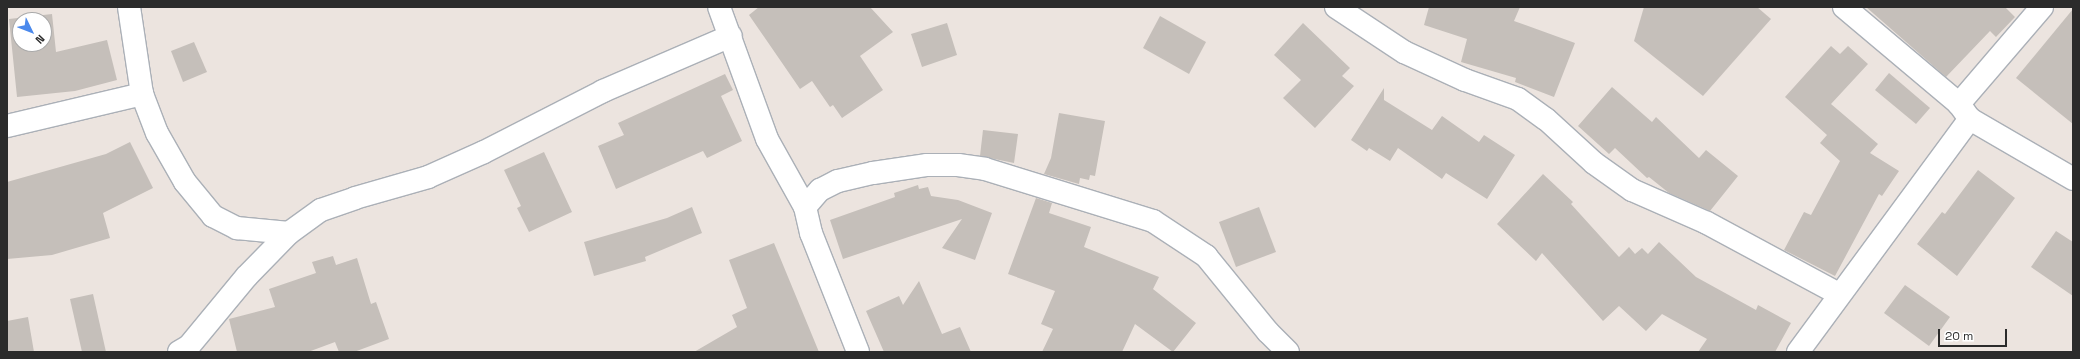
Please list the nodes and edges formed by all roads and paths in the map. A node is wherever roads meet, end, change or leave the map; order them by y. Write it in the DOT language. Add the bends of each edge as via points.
graph roads {
  1 [pos="129,7"];
  2 [pos="719,7"];
  3 [pos="1336,7"];
  4 [pos="1844,7"];
  5 [pos="2042,7"];
  6 [pos="731,36"];
  7 [pos="142,94"];
  8 [pos="1965,112"];
  9 [pos="7,126"];
  10 [pos="782,169"];
  11 [pos="2073,179"];
  12 [pos="820,190"];
  13 [pos="805,207"];
  14 [pos="289,233"];
  15 [pos="1839,294"];
  16 [pos="186,350"];
  17 [pos="858,352"];
  18 [pos="1288,352"];
  19 [pos="1798,352"];
  1 -- 7 [label="street"];
  2 -- 6 [label="street"];
  3 -- 15 [label="street" via="1404,52 1465,80 1518,99 1594,163 1632,190 1707,223"];
  4 -- 8 [label="street"];
  5 -- 8 [label="street"];
  6 -- 10 [label="street" via="767,139"];
  6 -- 14 [label="street" via="603,91 428,178 321,210"];
  7 -- 9 [label="street"];
  7 -- 14 [label="street" via="157,133 185,182 213,216 237,228"];
  8 -- 11 [label="street"];
  8 -- 15 [label="street"];
  10 -- 12 [label="street"];
  10 -- 13 [label="street"];
  12 -- 13 [label="street"];
  12 -- 18 [label="street" via="838,181 874,173 927,165 958,165 985,170 1153,222 1206,256 1268,332"];
  13 -- 17 [label="street" via="811,233"];
  14 -- 16 [label="street" via="247,276"];
  15 -- 19 [label="street"];
}
